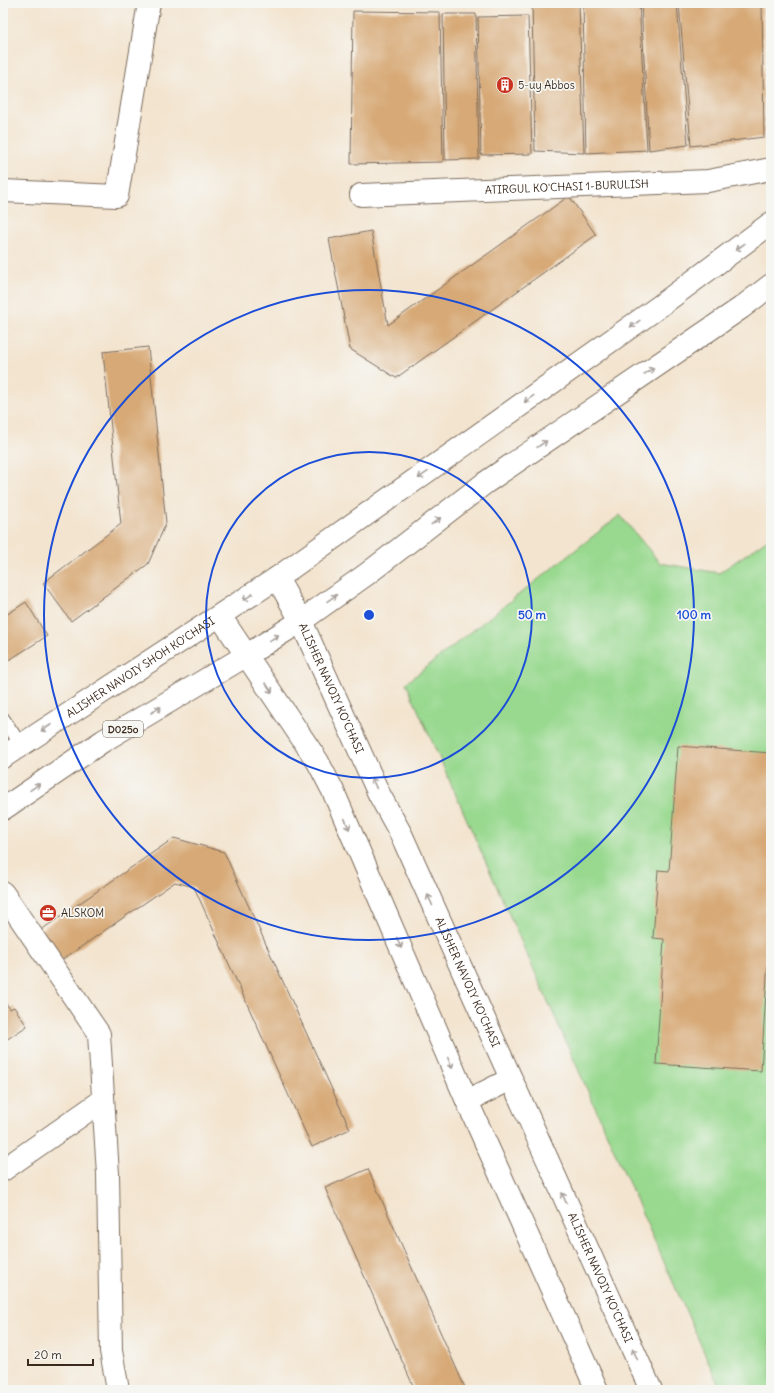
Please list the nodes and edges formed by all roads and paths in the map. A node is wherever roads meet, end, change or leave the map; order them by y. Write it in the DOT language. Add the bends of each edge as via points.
graph roads {
  1 [pos="150,3"];
  2 [pos="771,169"];
  3 [pos="3,191"];
  4 [pos="361,195"];
  5 [pos="771,224"];
  6 [pos="771,286"];
  7 [pos="277,578"];
  8 [pos="220,616"];
  9 [pos="301,621"];
  10 [pos="247,655"];
  11 [pos="3,718"];
  12 [pos="21,745"];
  13 [pos="3,757"];
  14 [pos="3,809"];
  15 [pos="3,893"];
  16 [pos="511,1079"];
  17 [pos="104,1100"];
  18 [pos="467,1101"];
  19 [pos="3,1170"];
  20 [pos="118,1390"];
  21 [pos="597,1390"];
  22 [pos="650,1390"];
  1 -- 3 [label="main road" via="117,196"];
  2 -- 4 [label="main road, ATIRGUL KO'CHASI 1-BURULISH" via="708,181"];
  5 -- 7 [label="main road, ALISHER NAVOIY SHOH KO'CHASI, one-way"];
  9 -- 6 [label="main road, one-way" via="485,483"];
  7 -- 8 [label="main road, ALISHER NAVOIY SHOH KO'CHASI, one-way"];
  7 -- 9 [label="main road, ALISHER NAVOIY KO’CHASI"];
  8 -- 10 [label="main road"];
  8 -- 12 [label="main road, ALISHER NAVOIY SHOH KO'CHASI, one-way"];
  10 -- 9 [label="main road, D025o, one-way"];
  16 -- 9 [label="main road, ALISHER NAVOIY KO’CHASI, one-way" via="401,834 379,794"];
  14 -- 10 [label="main road, D025o, one-way" via="103,742"];
  10 -- 18 [label="main road, one-way" via="318,762 333,791"];
  11 -- 12 [label="lane"];
  12 -- 13 [label="main road, ALISHER NAVOIY SHOH KO'CHASI"];
  15 -- 17 [label="main road" via="99,1034"];
  16 -- 18 [label="main road"];
  22 -- 16 [label="main road, ALISHER NAVOIY KO’CHASI, one-way"];
  17 -- 19 [label="main road"];
  17 -- 20 [label="main road" via="111,1351"];
  18 -- 21 [label="main road"];
}
